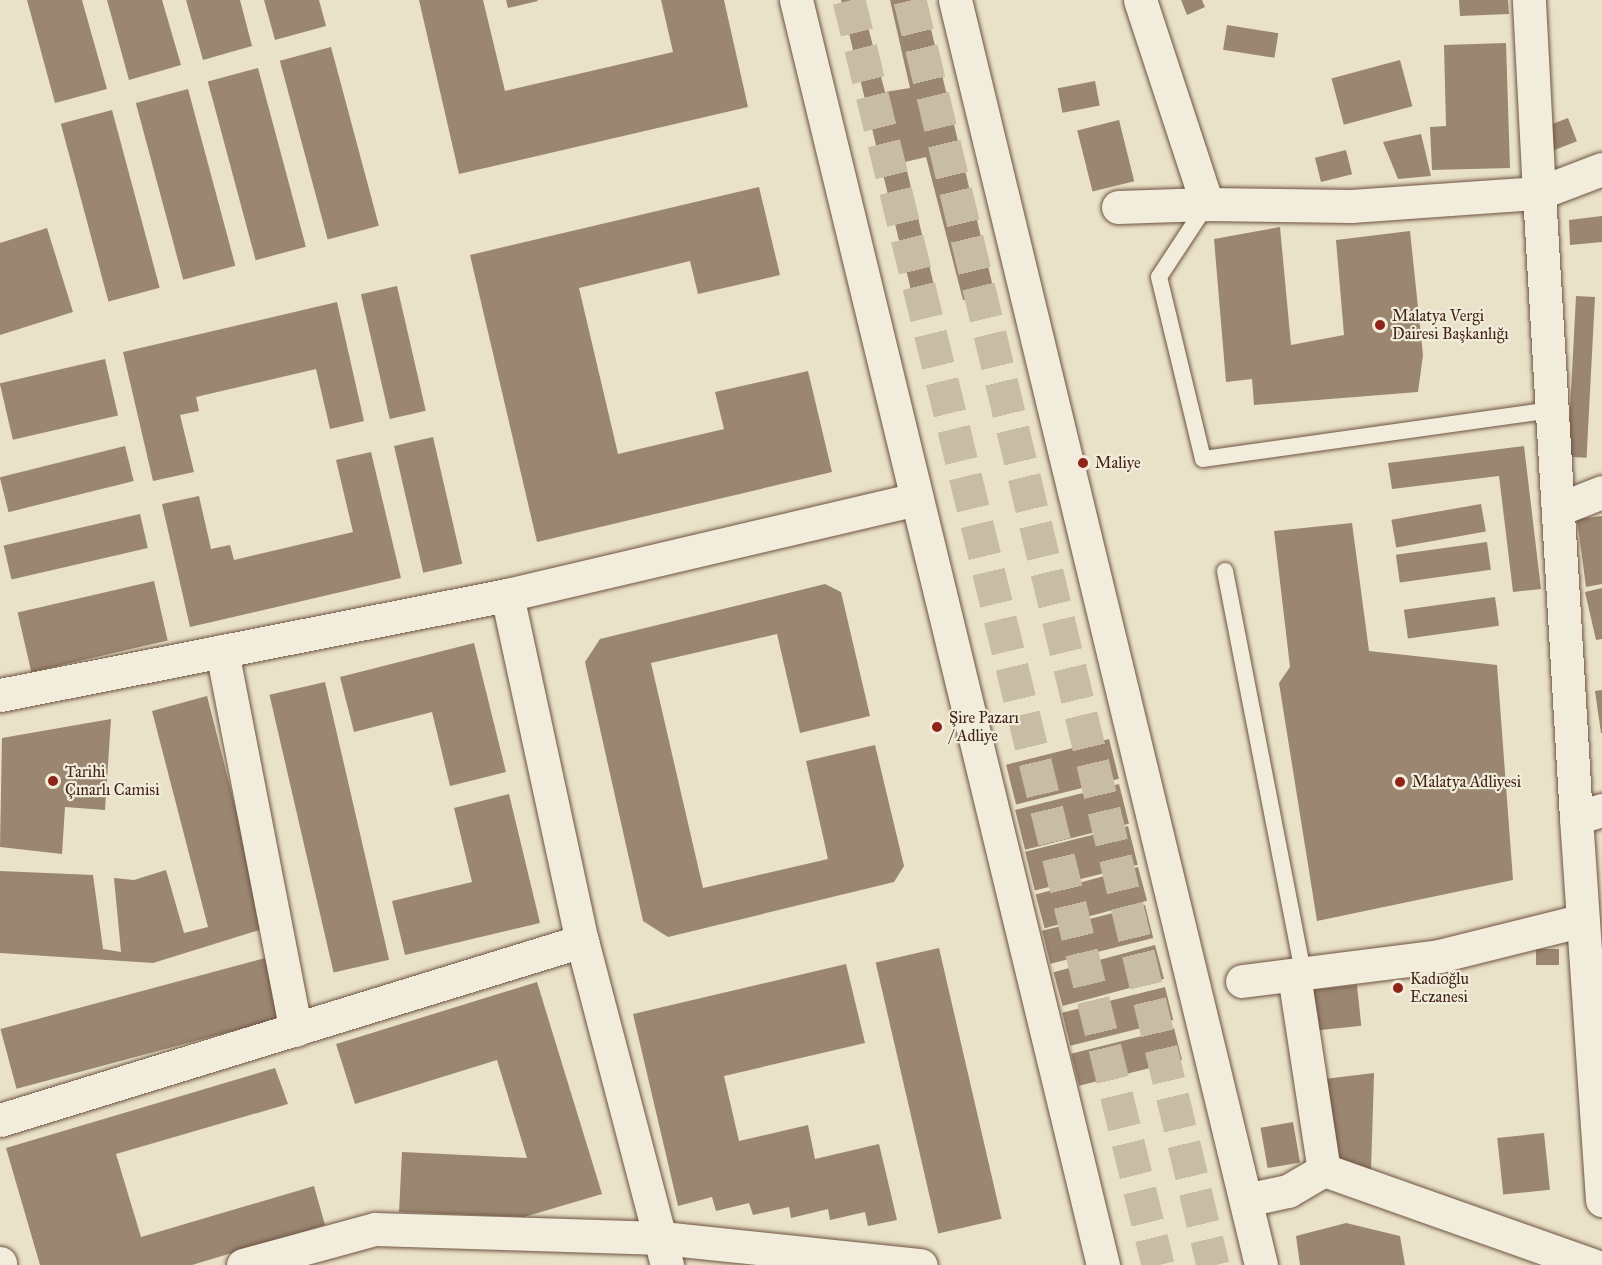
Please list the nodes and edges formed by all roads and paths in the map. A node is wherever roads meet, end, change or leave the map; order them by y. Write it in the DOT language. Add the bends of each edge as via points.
graph roads {
  1 [pos="796,0"];
  2 [pos="955,0"];
  3 [pos="1140,0"];
  4 [pos="1529,0"];
  5 [pos="1602,169"];
  6 [pos="1539,193"];
  7 [pos="1207,204"];
  8 [pos="1118,207"];
  9 [pos="1553,410"];
  10 [pos="1602,492"];
  11 [pos="917,500"];
  12 [pos="1559,509"];
  13 [pos="1225,571"];
  14 [pos="507,595"];
  15 [pos="222,651"];
  16 [pos="0,695"];
  17 [pos="1589,814"];
  18 [pos="1583,920"];
  19 [pos="582,942"];
  20 [pos="1299,974"];
  21 [pos="1242,981"];
  22 [pos="296,1030"];
  23 [pos="0,1120"];
  24 [pos="1324,1170"];
  25 [pos="1246,1200"];
  26 [pos="1602,1200"];
  27 [pos="665,1251"];
  28 [pos="243,1265"];
  29 [pos="921,1265"];
  30 [pos="1102,1265"];
  31 [pos="1261,1265"];
  32 [pos="1593,1265"];
  1 -- 11 [label="street"];
  2 -- 25 [label="street"];
  3 -- 7 [label="street"];
  4 -- 6 [label="street"];
  5 -- 6 [label="street"];
  6 -- 7 [label="street" via="1352,206"];
  6 -- 9 [label="street"];
  7 -- 8 [label="street"];
  7 -- 9 [label="lane" via="1159,277 1203,459"];
  9 -- 12 [label="street"];
  10 -- 12 [label="street"];
  11 -- 14 [label="street"];
  11 -- 30 [label="street"];
  12 -- 17 [label="street"];
  13 -- 20 [label="lane"];
  14 -- 15 [label="street"];
  14 -- 19 [label="street"];
  15 -- 16 [label="street"];
  15 -- 22 [label="street"];
  17 -- 18 [label="street"];
  18 -- 20 [label="street" via="1439,956"];
  18 -- 26 [label="street"];
  19 -- 22 [label="street"];
  19 -- 27 [label="street"];
  20 -- 21 [label="street"];
  20 -- 24 [label="street"];
  22 -- 23 [label="street"];
  24 -- 25 [label="street" via="1288,1191"];
  24 -- 32 [label="street"];
  25 -- 31 [label="street"];
  27 -- 28 [label="street" via="375,1229"];
  27 -- 29 [label="street"];
}
